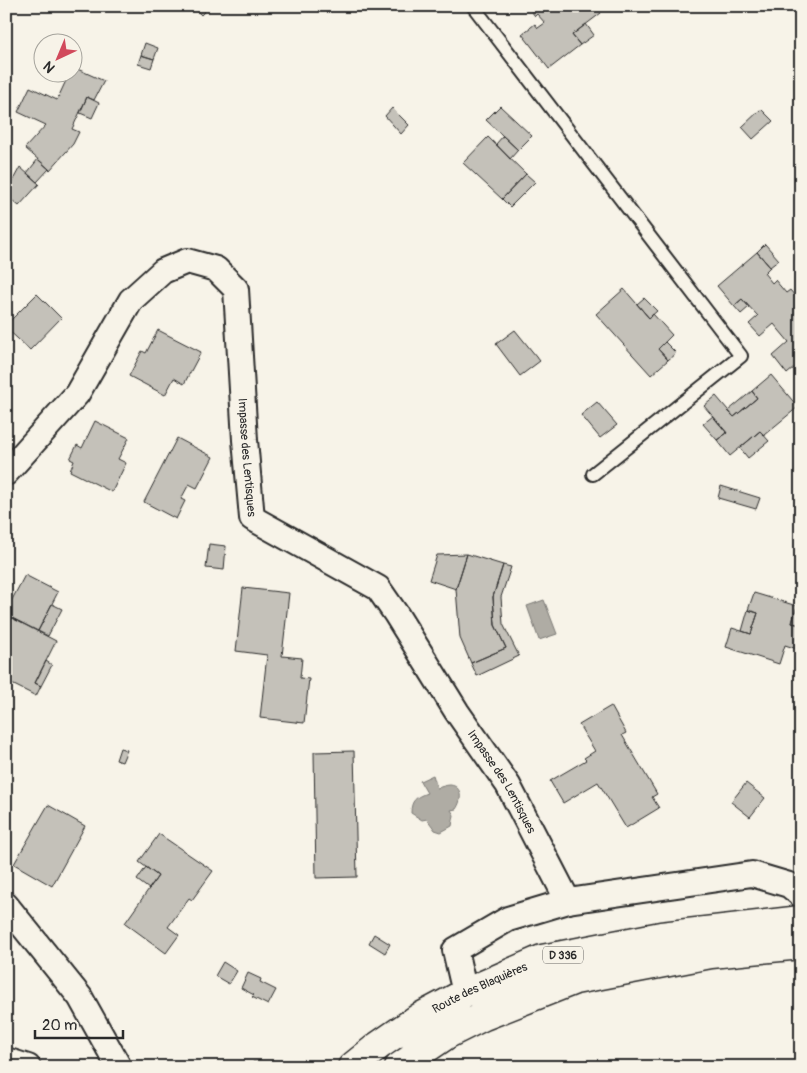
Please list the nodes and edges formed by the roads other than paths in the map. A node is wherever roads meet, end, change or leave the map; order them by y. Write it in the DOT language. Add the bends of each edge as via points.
graph roads {
  1 [pos="473,6"];
  2 [pos="6,473"];
  3 [pos="593,474"];
  4 [pos="801,895"];
  5 [pos="568,901"];
  6 [pos="6,905"];
  7 [pos="801,920"];
  8 [pos="801,945"];
  9 [pos="574,980"];
  10 [pos="465,993"];
  11 [pos="6,1060"];
  12 [pos="28,1067"];
  13 [pos="119,1067"];
  14 [pos="352,1067"];
  15 [pos="398,1067"];
  1 -- 3 [label="lane" via="741,356"];
  2 -- 5 [label="street, Impasse des Lentisques" via="77,394 131,300 163,271 187,261 216,269 236,289 252,518 378,588 508,785"];
  4 -- 5 [label="street" via="789,885 752,874"];
  5 -- 10 [label="street" via="508,919 455,950"];
  6 -- 13 [label="street" via="80,997"];
  7 -- 10 [label="main road, Route des Blaquières / D 336" via="660,936 542,959"];
  8 -- 9 [label="main road, D 336" via="711,954"];
  9 -- 10 [label="street" via="556,973 489,996"];
  9 -- 15 [label="main road, D 336" via="448,1034"];
  10 -- 14 [label="main road, Route des Blaquières / D 336" via="420,1017"];
  10 -- 15 [label="street"];
  11 -- 12 [label="street"];
}
